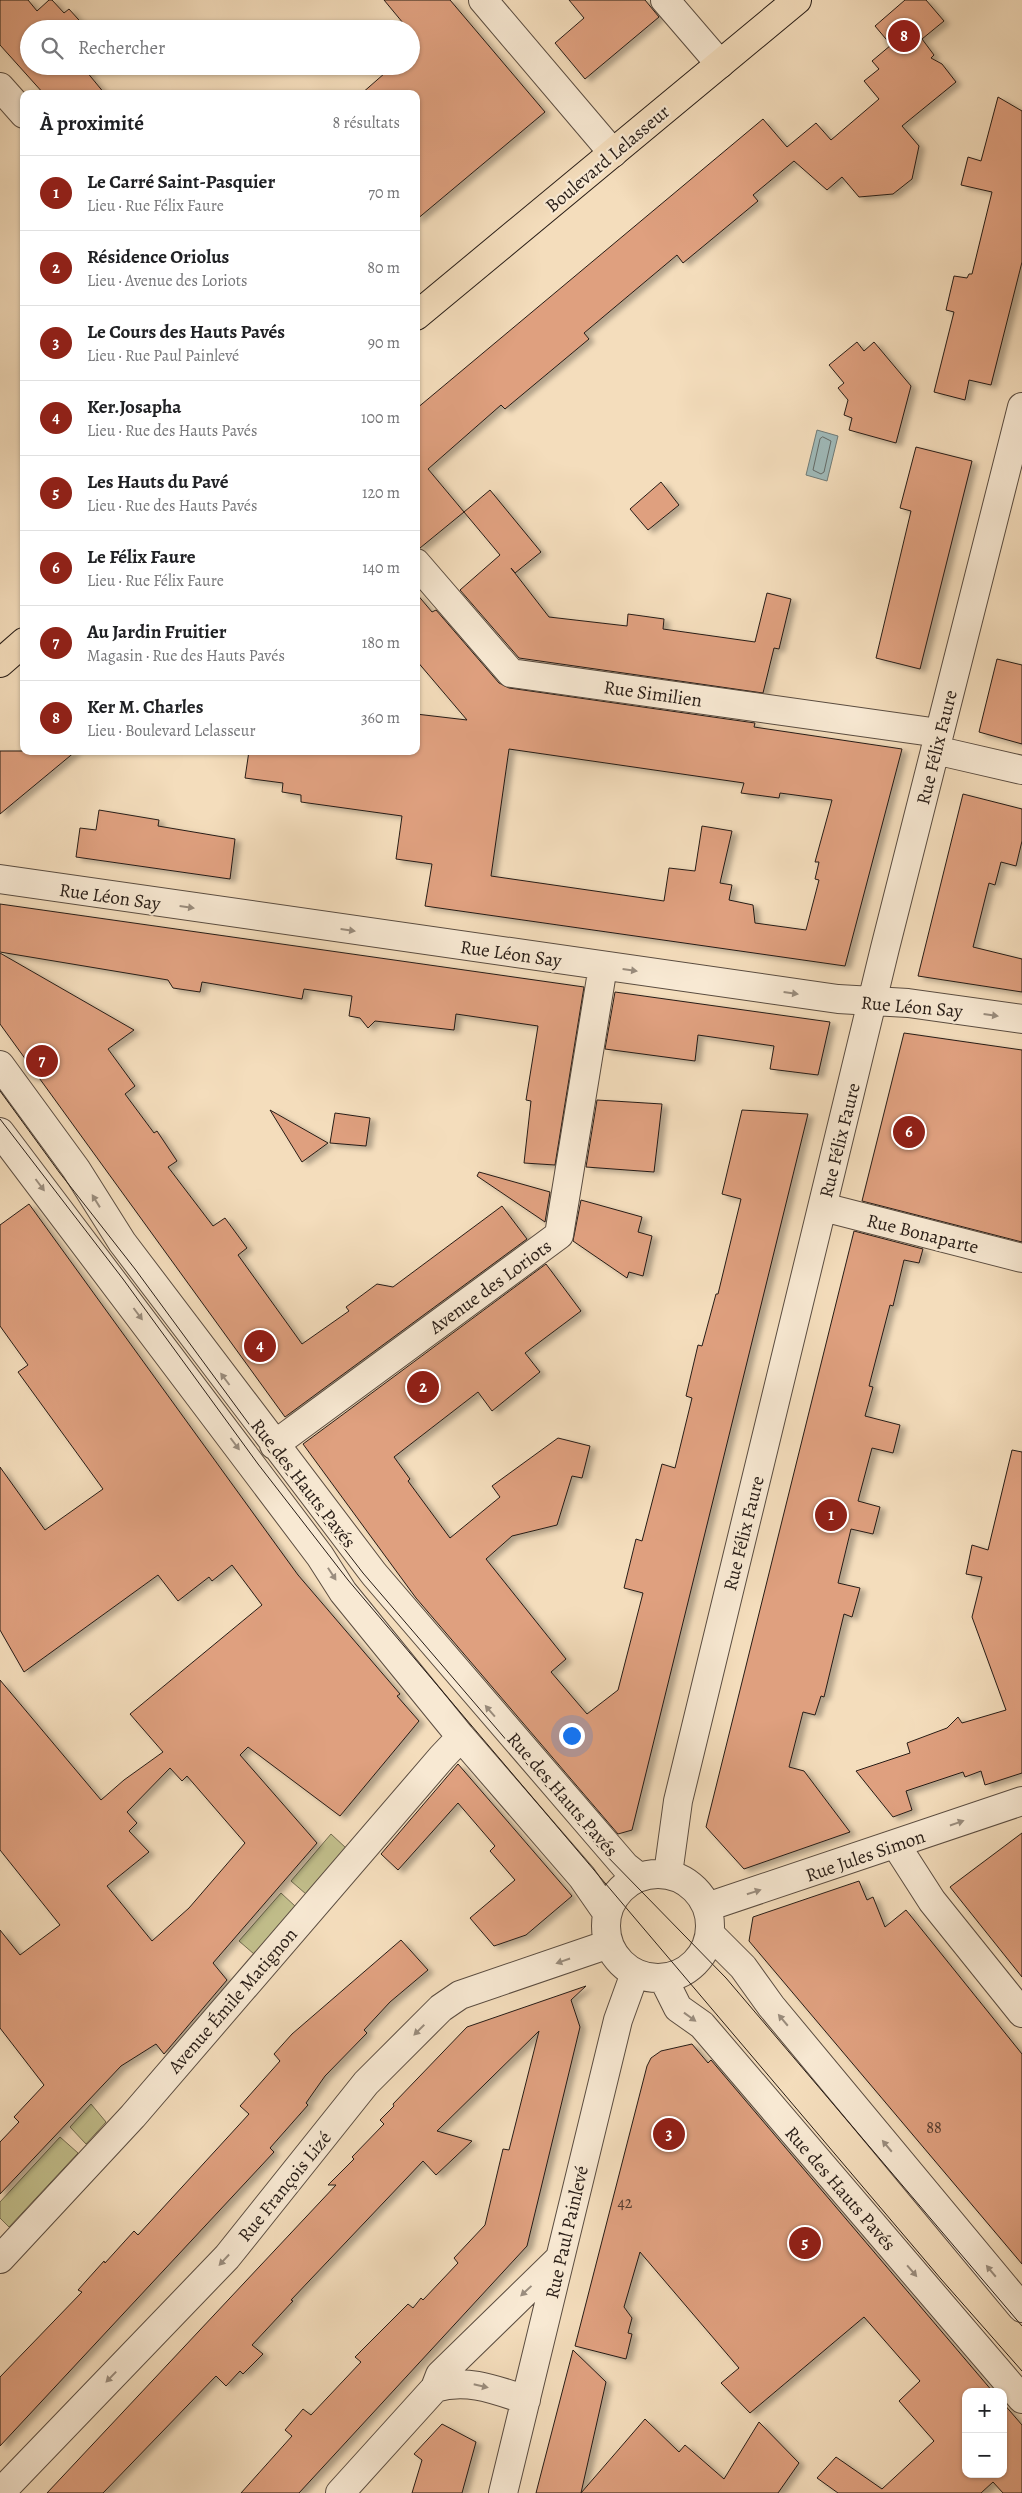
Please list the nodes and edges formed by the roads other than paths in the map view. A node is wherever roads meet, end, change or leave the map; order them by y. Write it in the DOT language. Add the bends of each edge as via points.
graph roads {
  1 [pos="483,0"];
  2 [pos="665,0"];
  3 [pos="797,0"];
  4 [pos="720,64"];
  5 [pos="0,86"];
  6 [pos="20,109"];
  7 [pos="613,153"];
  8 [pos="420,313"];
  9 [pos="1022,407"];
  10 [pos="420,569"];
  11 [pos="20,646"];
  12 [pos="0,663"];
  13 [pos="937,742"];
  14 [pos="1022,770"];
  15 [pos="0,879"];
  16 [pos="603,966"];
  17 [pos="873,1002"];
  18 [pos="1022,1019"];
  19 [pos="0,1065"];
  20 [pos="0,1132"];
  21 [pos="10,1165"];
  22 [pos="823,1207"];
  23 [pos="1022,1258"];
  24 [pos="274,1445"];
  25 [pos="461,1738"];
  26 [pos="1022,1801"];
  27 [pos="896,1844"];
  28 [pos="668,1874"];
  29 [pos="639,1877"];
  30 [pos="707,1907"];
  31 [pos="607,1913"];
  32 [pos="710,1934"];
  33 [pos="609,1944"];
  34 [pos="635,1973"];
  35 [pos="663,1978"];
  36 [pos="1022,2012"];
  37 [pos="561,2257"];
  38 [pos="0,2259"];
  39 [pos="1022,2308"];
  40 [pos="435,2388"];
  41 [pos="1022,2399"];
  42 [pos="526,2400"];
  43 [pos="0,2493"];
  44 [pos="340,2493"];
  45 [pos="503,2493"];
  1 -- 7 [label="street"];
  2 -- 4 [label="street"];
  3 -- 4 [label="main road, Boulevard Lelasseur"];
  4 -- 7 [label="main road, Boulevard Lelasseur"];
  5 -- 6 [label="street"];
  7 -- 8 [label="main road, Boulevard Lelasseur"];
  9 -- 13 [label="street, Rue Félix Faure"];
  10 -- 13 [label="street, Rue Similien" via="511,673"];
  11 -- 12 [label="main road"];
  13 -- 14 [label="street, Rue Similien"];
  13 -- 17 [label="street, Rue Félix Faure"];
  15 -- 16 [label="street, Rue Léon Say, one-way"];
  16 -- 17 [label="street, Rue Léon Say, one-way"];
  16 -- 24 [label="street, Avenue des Loriots" via="559,1235"];
  17 -- 18 [label="street, Rue Léon Say, one-way" via="908,1002"];
  17 -- 22 [label="street, Rue Félix Faure"];
  24 -- 19 [label="street, Rue des Hauts Pavés, one-way" via="122,1242 76,1169"];
  20 -- 21 [label="street, Rue des Hauts Pavés"];
  21 -- 25 [label="street, Rue des Hauts Pavés, one-way" via="320,1556 342,1592"];
  22 -- 23 [label="street, Rue Bonaparte"];
  22 -- 28 [label="street, Rue Félix Faure" via="678,1801"];
  29 -- 24 [label="street, Rue des Hauts Pavés, one-way" via="626,1866 374,1574"];
  25 -- 31 [label="street, Rue des Hauts Pavés" via="582,1877"];
  25 -- 38 [label="street, Avenue Émile Matignon" via="132,2116"];
  27 -- 26 [label="street, Rue Jules Simon, one-way"];
  30 -- 27 [label="street, Rue Jules Simon, one-way"];
  27 -- 36 [label="street" via="932,1901"];
  28 -- 29 [label="street"];
  28 -- 30 [label="street" via="687,1882"];
  29 -- 31 [label="street" via="620,1890"];
  30 -- 32 [label="street"];
  31 -- 33 [label="street"];
  32 -- 35 [label="street" via="706,1947 693,1964 680,1973"];
  39 -- 32 [label="street, one-way" via="771,2006 743,1966"];
  33 -- 34 [label="street" via="619,1961"];
  33 -- 43 [label="street, Rue François Lizé, one-way" via="460,1995 441,2008 366,2083 227,2257"];
  34 -- 35 [label="street"];
  34 -- 37 [label="street, Rue Paul Painlevé" via="618,2020"];
  35 -- 41 [label="street, Rue des Hauts Pavés, one-way" via="678,2008 702,2025"];
  37 -- 40 [label="street, one-way" via="440,2376"];
  37 -- 42 [label="street, Rue Paul Painlevé"];
  40 -- 42 [label="street, one-way" via="453,2384 474,2385"];
  40 -- 44 [label="street"];
  42 -- 45 [label="street, Rue Paul Painlevé"];
}
